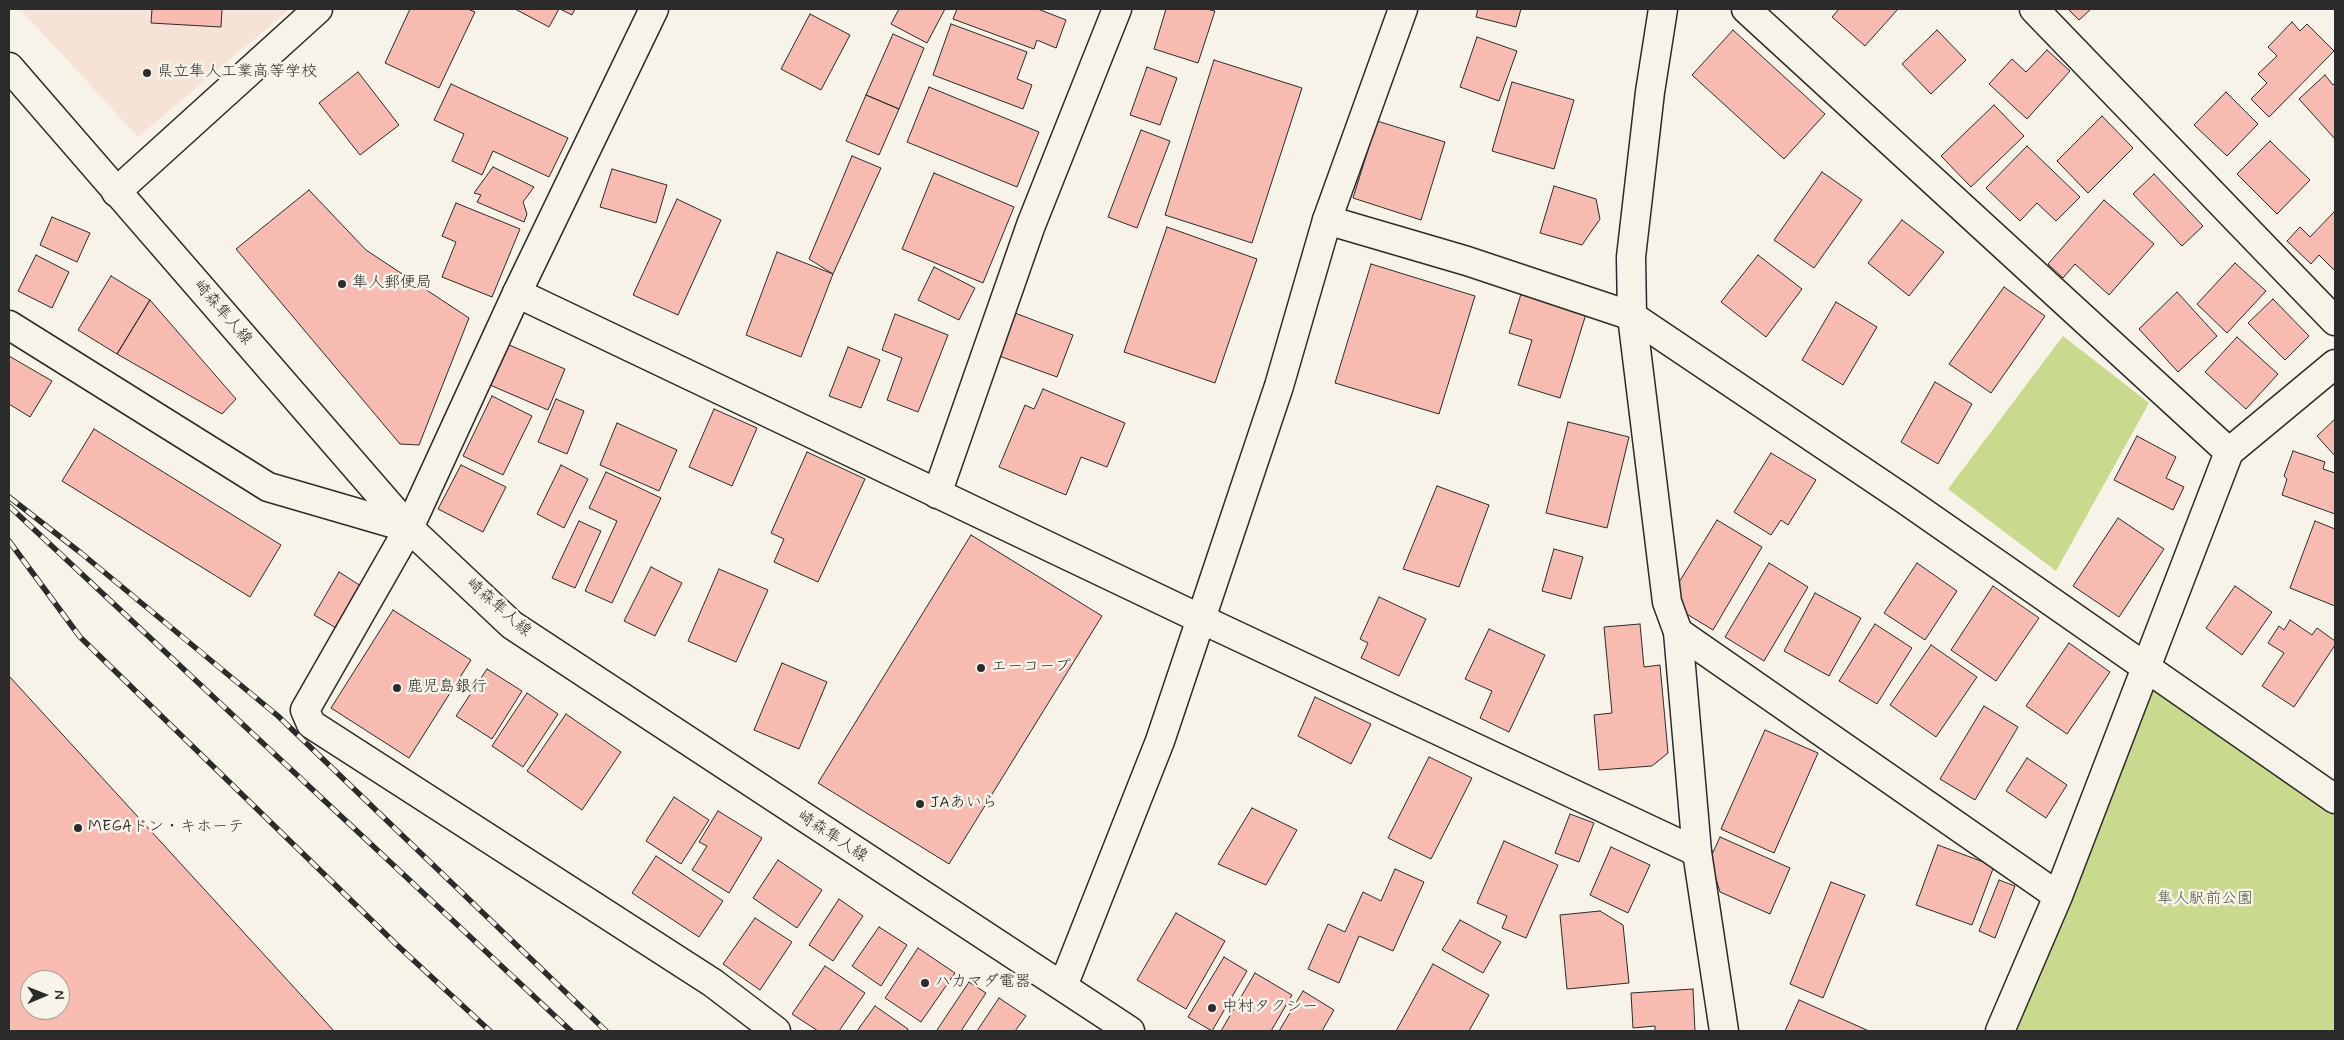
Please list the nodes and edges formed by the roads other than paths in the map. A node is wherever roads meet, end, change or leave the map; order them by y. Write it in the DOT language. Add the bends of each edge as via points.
graph roads {
  1 [pos="318,9"];
  2 [pos="654,9"];
  3 [pos="1117,9"];
  4 [pos="1404,9"];
  5 [pos="1663,9"];
  6 [pos="1746,9"];
  7 [pos="2034,9"];
  8 [pos="9,67"];
  9 [pos="116,192"];
  10 [pos="1327,220"];
  11 [pos="517,293"];
  12 [pos="1632,316"];
  13 [pos="2335,321"];
  14 [pos="9,324"];
  15 [pos="2335,364"];
  16 [pos="2229,452"];
  17 [pos="937,494"];
  18 [pos="409,528"];
  19 [pos="1201,619"];
  20 [pos="1678,632"];
  21 [pos="2146,668"];
  22 [pos="2335,800"];
  23 [pos="1698,852"];
  24 [pos="2058,896"];
  25 [pos="1063,986"];
  26 [pos="776,1031"];
  27 [pos="1130,1031"];
  28 [pos="1724,1031"];
  29 [pos="2000,1031"];
  1 -- 9 [label="street"];
  2 -- 11 [label="street"];
  3 -- 17 [label="street" via="1031,225"];
  4 -- 10 [label="street"];
  5 -- 12 [label="street" via="1631,257"];
  6 -- 16 [label="street"];
  7 -- 13 [label="street"];
  8 -- 9 [label="street, 崎森隼人線"];
  9 -- 18 [label="street, 崎森隼人線"];
  10 -- 12 [label="street" via="1467,261"];
  10 -- 19 [label="street" via="1280,386"];
  11 -- 17 [label="street"];
  11 -- 18 [label="street"];
  12 -- 20 [label="street" via="1667,602"];
  12 -- 21 [label="street" via="1904,499"];
  14 -- 18 [label="street" via="268,487"];
  15 -- 16 [label="street"];
  16 -- 21 [label="street"];
  17 -- 19 [label="street"];
  18 -- 25 [label="street, 崎森隼人線" via="512,624 787,808"];
  18 -- 26 [label="street" via="305,710 311,724 713,983"];
  19 -- 23 [label="street"];
  19 -- 25 [label="street" via="1160,741"];
  20 -- 23 [label="street"];
  20 -- 24 [label="street"];
  21 -- 22 [label="street"];
  21 -- 24 [label="street"];
  23 -- 28 [label="street"];
  24 -- 29 [label="street"];
  25 -- 27 [label="street, 崎森隼人線"];
}
